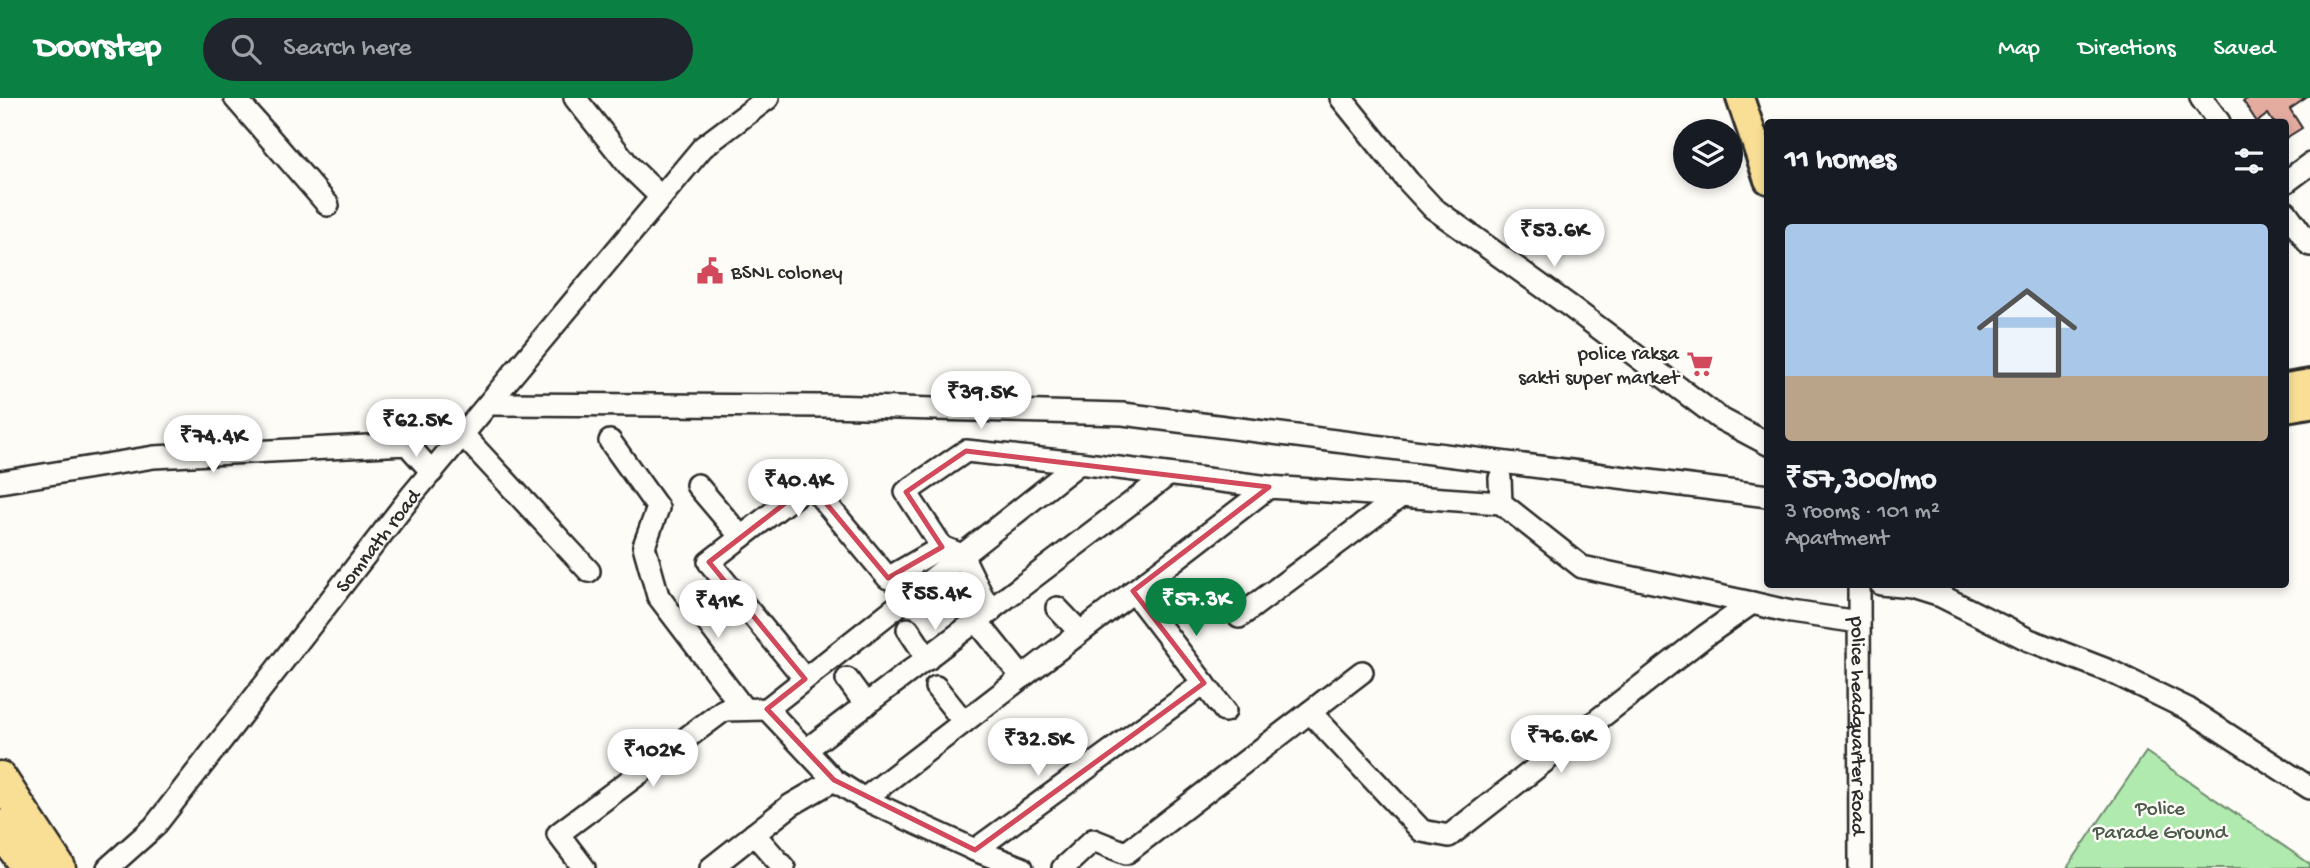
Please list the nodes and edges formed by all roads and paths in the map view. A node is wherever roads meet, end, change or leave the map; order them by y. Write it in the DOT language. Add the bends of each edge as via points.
graph roads {
  1 [pos="235,98"];
  2 [pos="575,98"];
  3 [pos="768,98"];
  4 [pos="1341,98"];
  5 [pos="1740,98"];
  6 [pos="1754,98"];
  7 [pos="2201,98"];
  8 [pos="2217,119"];
  9 [pos="1764,126"];
  10 [pos="2310,164"];
  11 [pos="1764,168"];
  12 [pos="2289,180"];
  13 [pos="661,197"];
  14 [pos="328,205"];
  15 [pos="2289,216"];
  16 [pos="2310,245"];
  17 [pos="2310,383"];
  18 [pos="2289,386"];
  19 [pos="489,404"];
  20 [pos="2310,404"];
  21 [pos="2289,408"];
  22 [pos="463,435"];
  23 [pos="610,441"];
  24 [pos="1764,442"];
  25 [pos="1079,463"];
  26 [pos="432,472"];
  27 [pos="1168,475"];
  28 [pos="1500,478"];
  29 [pos="0,482"];
  30 [pos="697,485"];
  31 [pos="1269,487"];
  32 [pos="1764,495"];
  33 [pos="1401,496"];
  34 [pos="1500,503"];
  35 [pos="740,537"];
  36 [pos="942,547"];
  37 [pos="962,555"];
  38 [pos="589,571"];
  39 [pos="1859,588"];
  40 [pos="1915,588"];
  41 [pos="1133,591"];
  42 [pos="1752,603"];
  43 [pos="1056,608"];
  44 [pos="983,616"];
  45 [pos="1239,617"];
  46 [pos="1859,622"];
  47 [pos="908,629"];
  48 [pos="1080,632"];
  49 [pos="928,659"];
  50 [pos="1362,673"];
  51 [pos="1022,677"];
  52 [pos="806,679"];
  53 [pos="846,679"];
  54 [pos="1204,683"];
  55 [pos="936,687"];
  56 [pos="866,705"];
  57 [pos="744,709"];
  58 [pos="768,709"];
  59 [pos="1225,711"];
  60 [pos="1310,712"];
  61 [pos="964,722"];
  62 [pos="806,750"];
  63 [pos="0,778"];
  64 [pos="834,780"];
  65 [pos="2310,788"];
  66 [pos="864,799"];
  67 [pos="0,826"];
  68 [pos="754,834"];
  69 [pos="975,850"];
  70 [pos="27,868"];
  71 [pos="59,868"];
  72 [pos="107,868"];
  73 [pos="583,868"];
  74 [pos="711,868"];
  75 [pos="784,868"];
  76 [pos="1022,868"];
  77 [pos="1063,868"];
  78 [pos="1860,868"];
  1 -- 14 [label="street"];
  2 -- 13 [label="street" via="630,167"];
  3 -- 13 [label="street, Somnath road" via="703,147"];
  4 -- 24 [label="street" via="1433,208 1719,418"];
  5 -- 11 [label="main road"];
  6 -- 9 [label="main road"];
  7 -- 8 [label="street"];
  10 -- 12 [label="street"];
  13 -- 19 [label="street, Somnath road"];
  15 -- 16 [label="street"];
  17 -- 18 [label="main road"];
  19 -- 22 [label="street, Somnath road"];
  19 -- 32 [label="street" via="1123,414"];
  20 -- 21 [label="main road"];
  22 -- 26 [label="street, Somnath road"];
  22 -- 38 [label="street"];
  23 -- 57 [label="street" via="658,508 644,546 658,596"];
  25 -- 27 [label="street"];
  25 -- 36 [label="street" via="966,451 906,492"];
  25 -- 37 [label="street"];
  26 -- 29 [label="street" via="407,444 154,457"];
  26 -- 72 [label="street, Somnath road" via="154,827"];
  27 -- 31 [label="street"];
  27 -- 44 [label="street"];
  28 -- 34 [label="street"];
  30 -- 35 [label="street"];
  31 -- 33 [label="street"];
  31 -- 41 [label="street"];
  33 -- 34 [label="street"];
  33 -- 45 [label="street"];
  34 -- 42 [label="street" via="1582,567"];
  35 -- 36 [label="street" via="810,484 888,578"];
  35 -- 52 [label="street" via="709,562"];
  36 -- 37 [label="street"];
  37 -- 44 [label="street"];
  37 -- 52 [label="street"];
  39 -- 46 [label="street, police headquarter Road"];
  40 -- 65 [label="street" via="2188,709"];
  41 -- 48 [label="street"];
  41 -- 54 [label="street"];
  42 -- 46 [label="street"];
  42 -- 60 [label="street" via="1449,836 1422,831"];
  43 -- 48 [label="street"];
  44 -- 49 [label="street"];
  44 -- 51 [label="street"];
  46 -- 78 [label="street, police headquarter Road"];
  47 -- 49 [label="street"];
  48 -- 51 [label="street"];
  49 -- 56 [label="street"];
  50 -- 60 [label="street"];
  51 -- 61 [label="street"];
  52 -- 58 [label="street"];
  53 -- 56 [label="street"];
  54 -- 59 [label="street"];
  54 -- 69 [label="street"];
  55 -- 61 [label="street"];
  56 -- 62 [label="street"];
  57 -- 58 [label="street"];
  57 -- 73 [label="street" via="724,710 558,834"];
  58 -- 62 [label="street"];
  60 -- 77 [label="street" via="1126,853 1093,840"];
  61 -- 66 [label="street"];
  62 -- 64 [label="street"];
  63 -- 71 [label="highway"];
  64 -- 66 [label="street"];
  64 -- 68 [label="street" via="791,804"];
  66 -- 69 [label="street"];
  67 -- 70 [label="highway"];
  68 -- 74 [label="street"];
  68 -- 75 [label="street"];
  69 -- 76 [label="street"];
}
